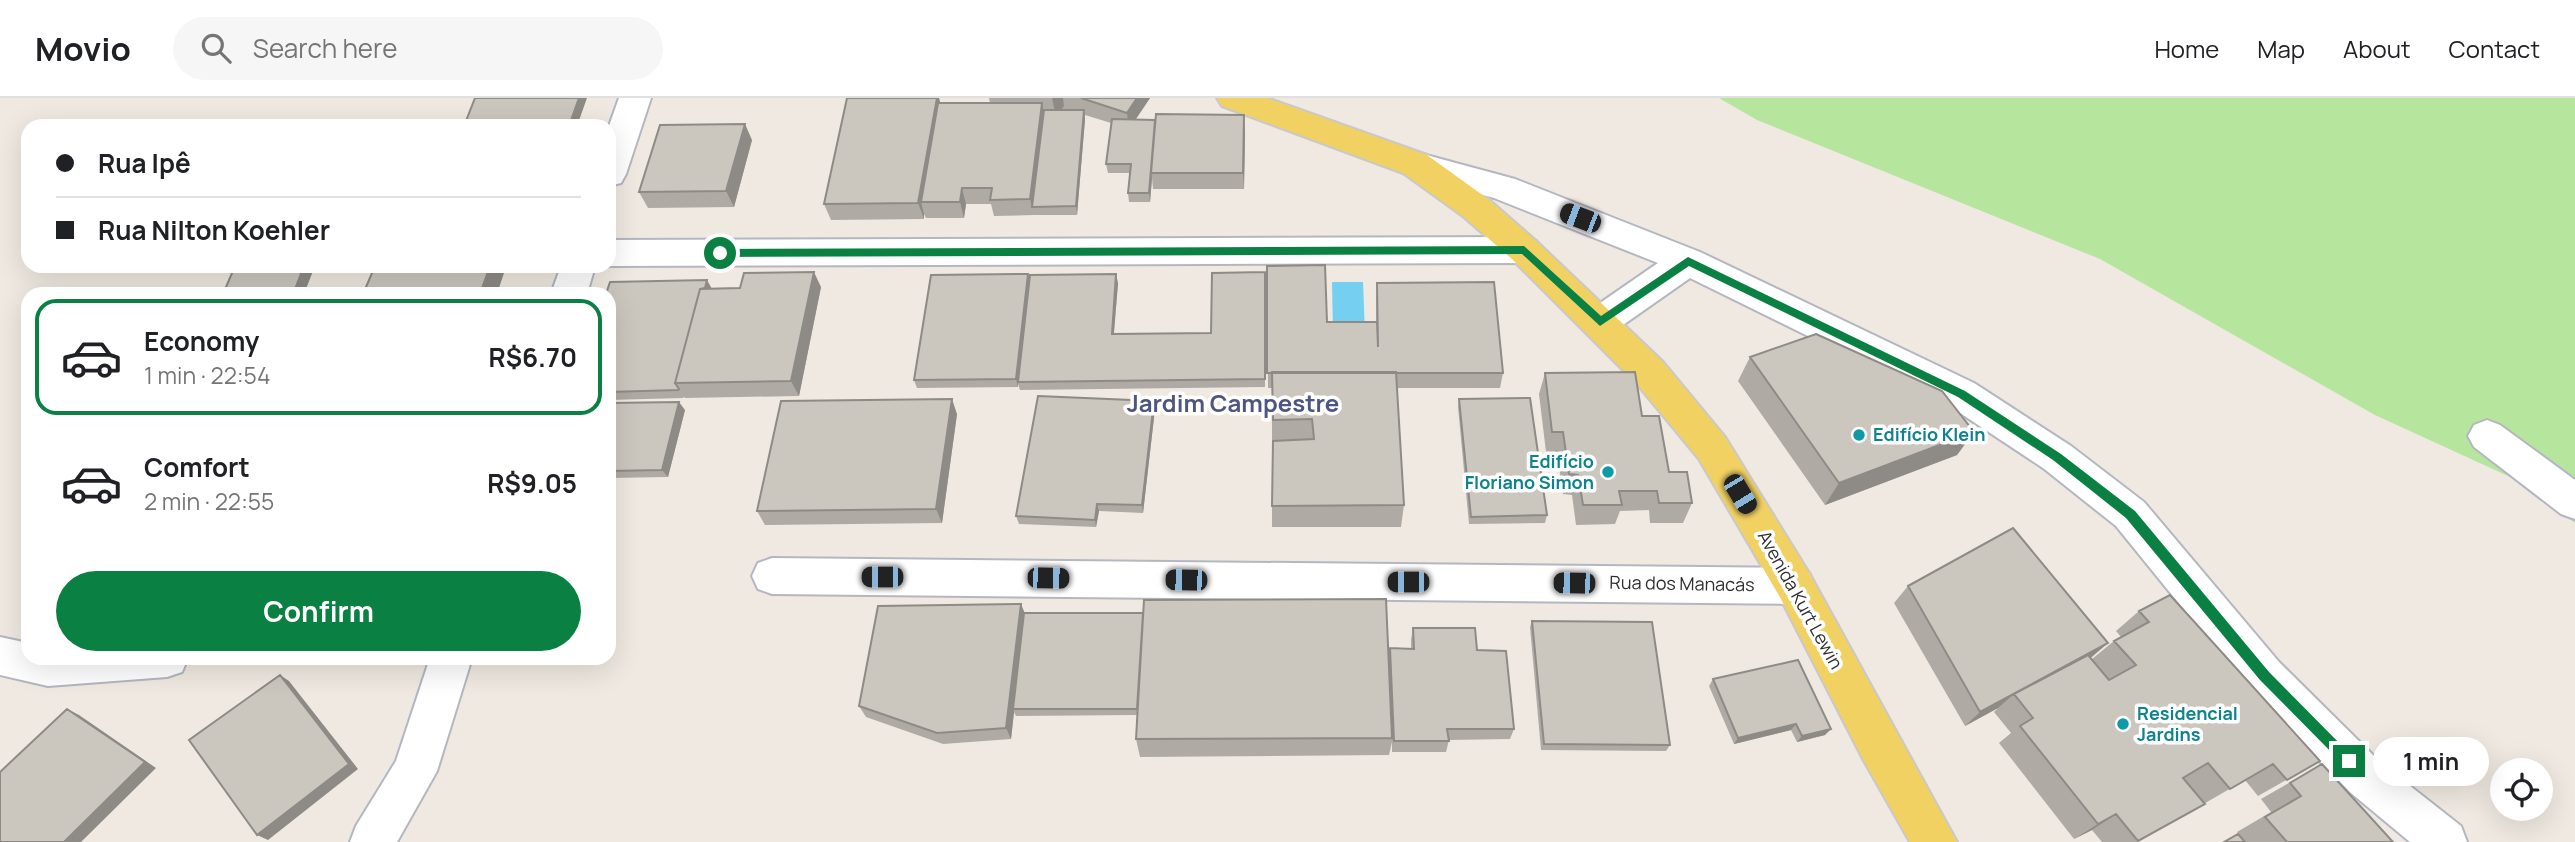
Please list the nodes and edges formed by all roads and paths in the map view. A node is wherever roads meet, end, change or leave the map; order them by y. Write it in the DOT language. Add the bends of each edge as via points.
graph roads {
  1 [pos="635,98"];
  2 [pos="1233,98"];
  3 [pos="616,154"];
  4 [pos="1415,164"];
  5 [pos="1524,250"];
  6 [pos="616,253"];
  7 [pos="1688,261"];
  8 [pos="1600,322"];
  9 [pos="2487,436"];
  10 [pos="2575,502"];
  11 [pos="772,576"];
  12 [pos="1795,586"];
  13 [pos="0,656"];
  14 [pos="21,661"];
  15 [pos="39,665"];
  16 [pos="74,665"];
  17 [pos="449,665"];
  18 [pos="372,842"];
  19 [pos="1935,842"];
  20 [pos="2445,842"];
  1 -- 3 [label="street"];
  2 -- 4 [label="main road, Avenida Kurt Lewin"];
  4 -- 5 [label="main road, Avenida Kurt Lewin"];
  4 -- 7 [label="street" via="1503,188"];
  5 -- 6 [label="street"];
  5 -- 8 [label="main road, Avenida Kurt Lewin"];
  7 -- 8 [label="street"];
  7 -- 20 [label="street" via="1961,394 2057,457 2130,514 2264,676 2366,778"];
  8 -- 12 [label="main road, Avenida Kurt Lewin" via="1712,448"];
  9 -- 10 [label="street"];
  11 -- 12 [label="street, Rua dos Manacás"];
  12 -- 19 [label="main road, Avenida Kurt Lewin"];
  13 -- 14 [label="street"];
  15 -- 16 [label="street"];
  17 -- 18 [label="street" via="415,771"];
}
